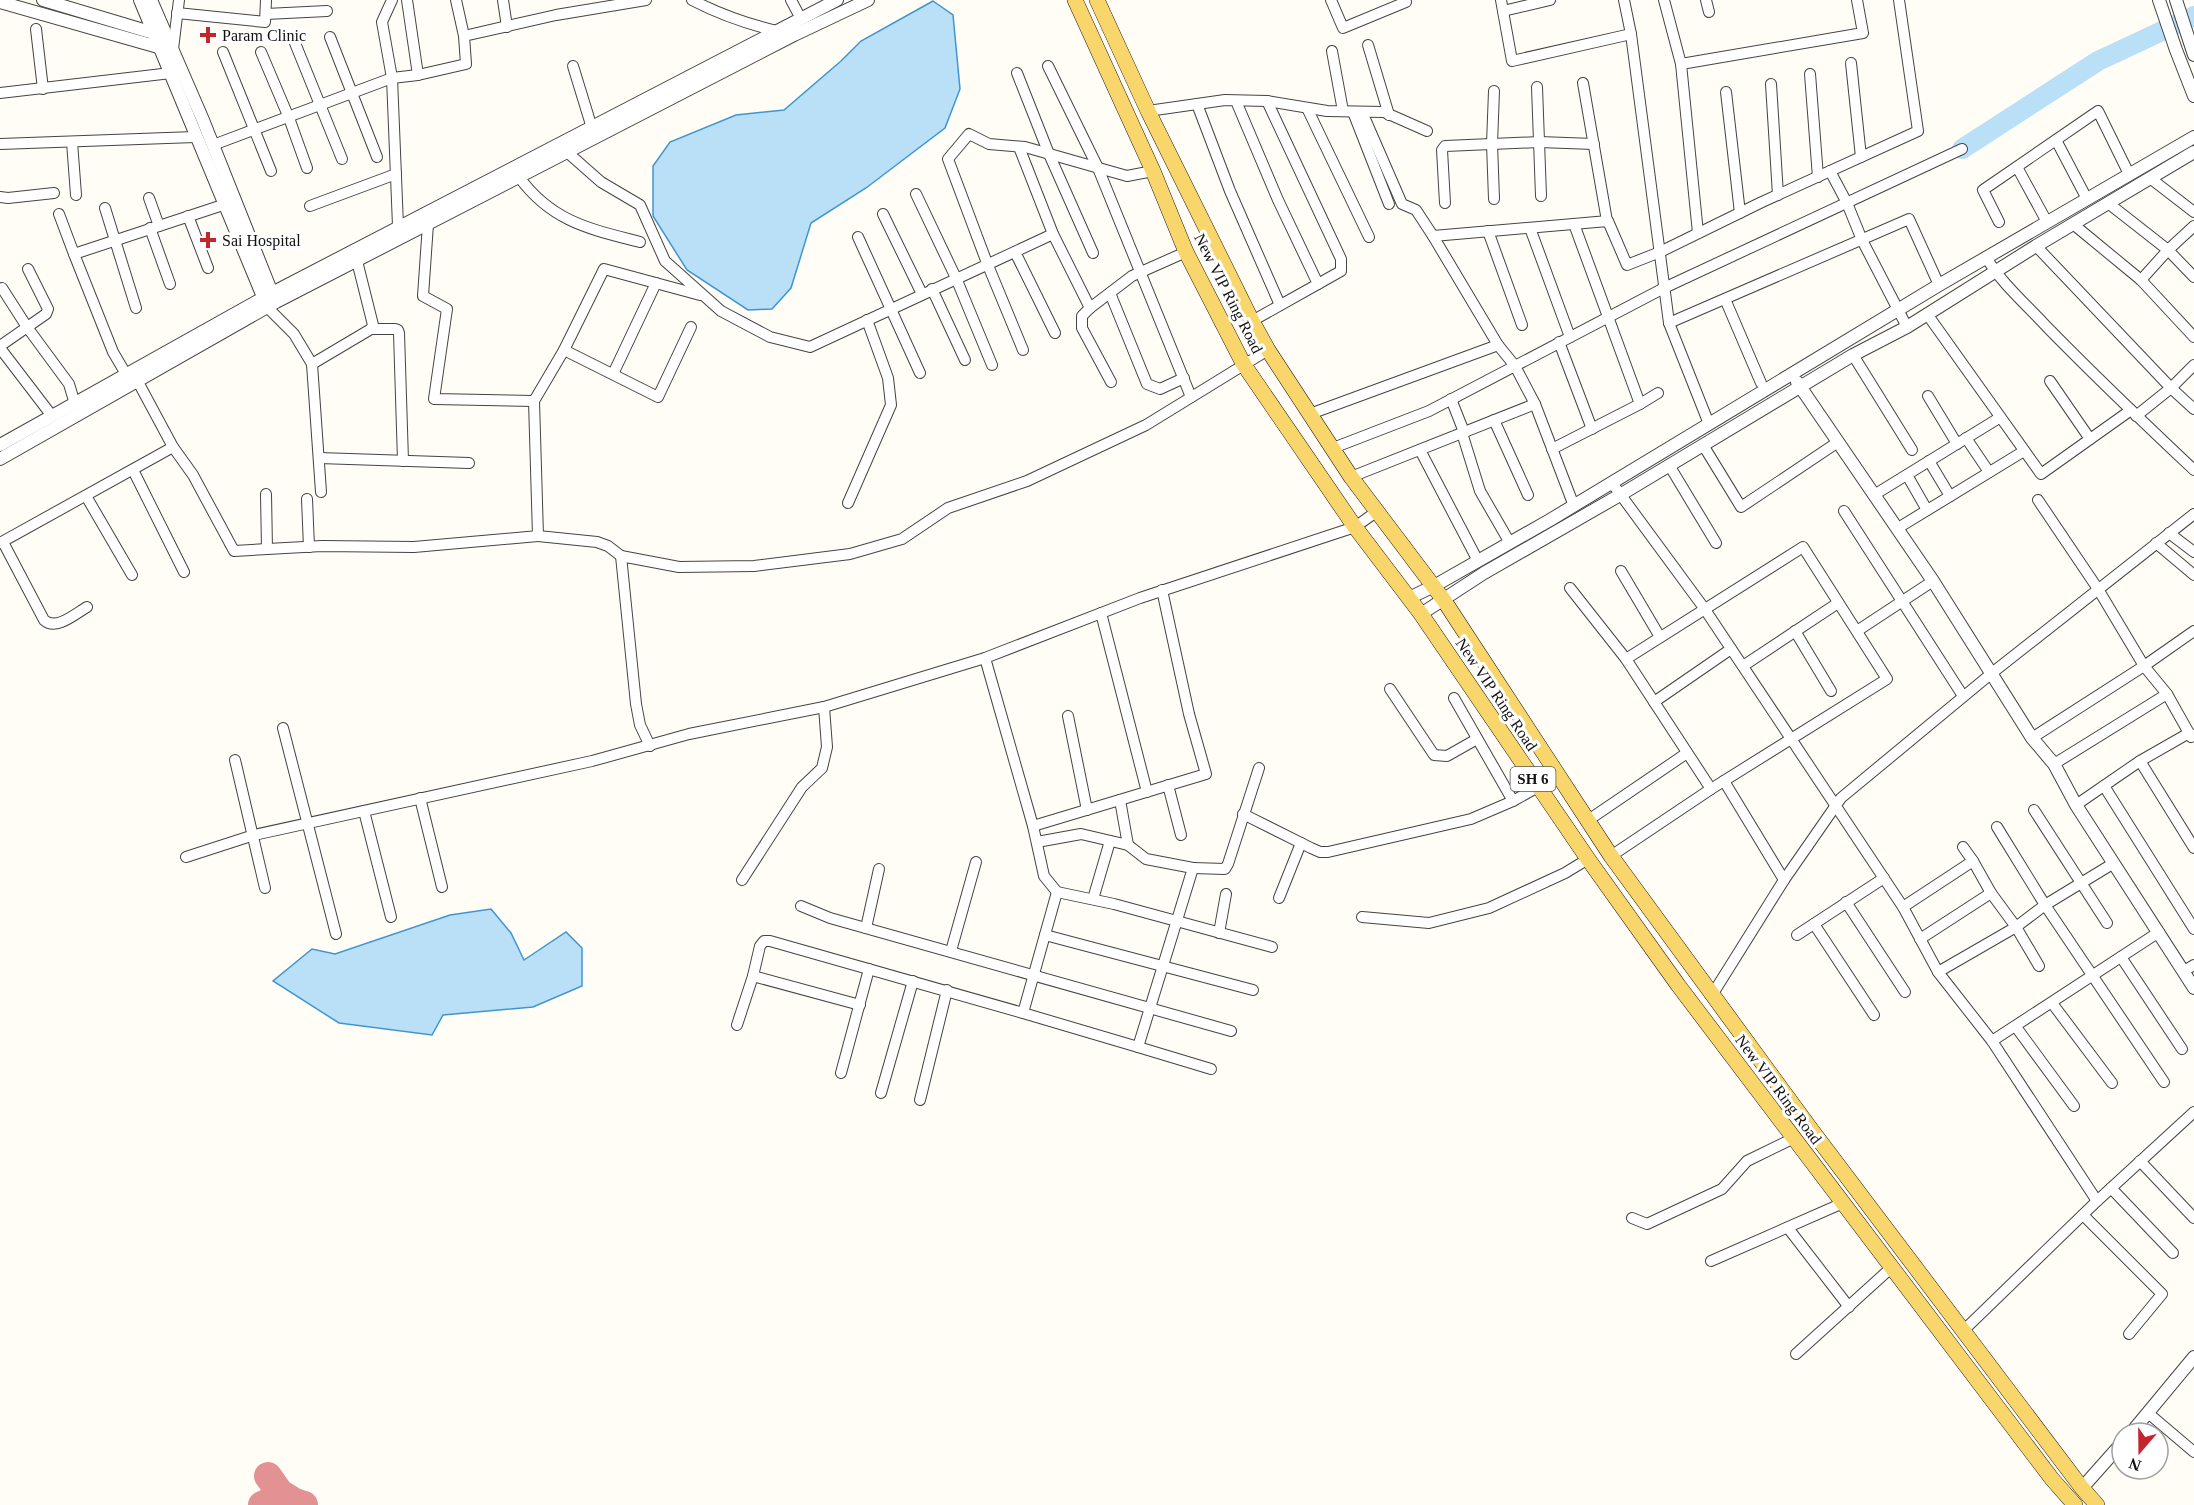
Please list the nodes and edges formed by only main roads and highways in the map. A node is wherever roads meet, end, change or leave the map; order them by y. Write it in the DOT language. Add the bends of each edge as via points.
graph roads {
  1 [pos="1075,0"];
  2 [pos="1097,0"];
  3 [pos="1973,1344"];
  4 [pos="1959,1356"];
  5 [pos="2075,1505"];
  6 [pos="2097,1505"];
  1 -- 4 [label="main road, New VIP Ring Road / SH 6" via="1186,252 1244,364 1678,985"];
  2 -- 3 [label="main road, New VIP Ring Road / SH 6" via="1268,350 1351,477 1443,599 1611,856"];
  3 -- 4 [label="main road"];
  3 -- 6 [label="main road, New VIP Ring Road / SH 6"];
  4 -- 5 [label="main road, New VIP Ring Road / SH 6"];
}
